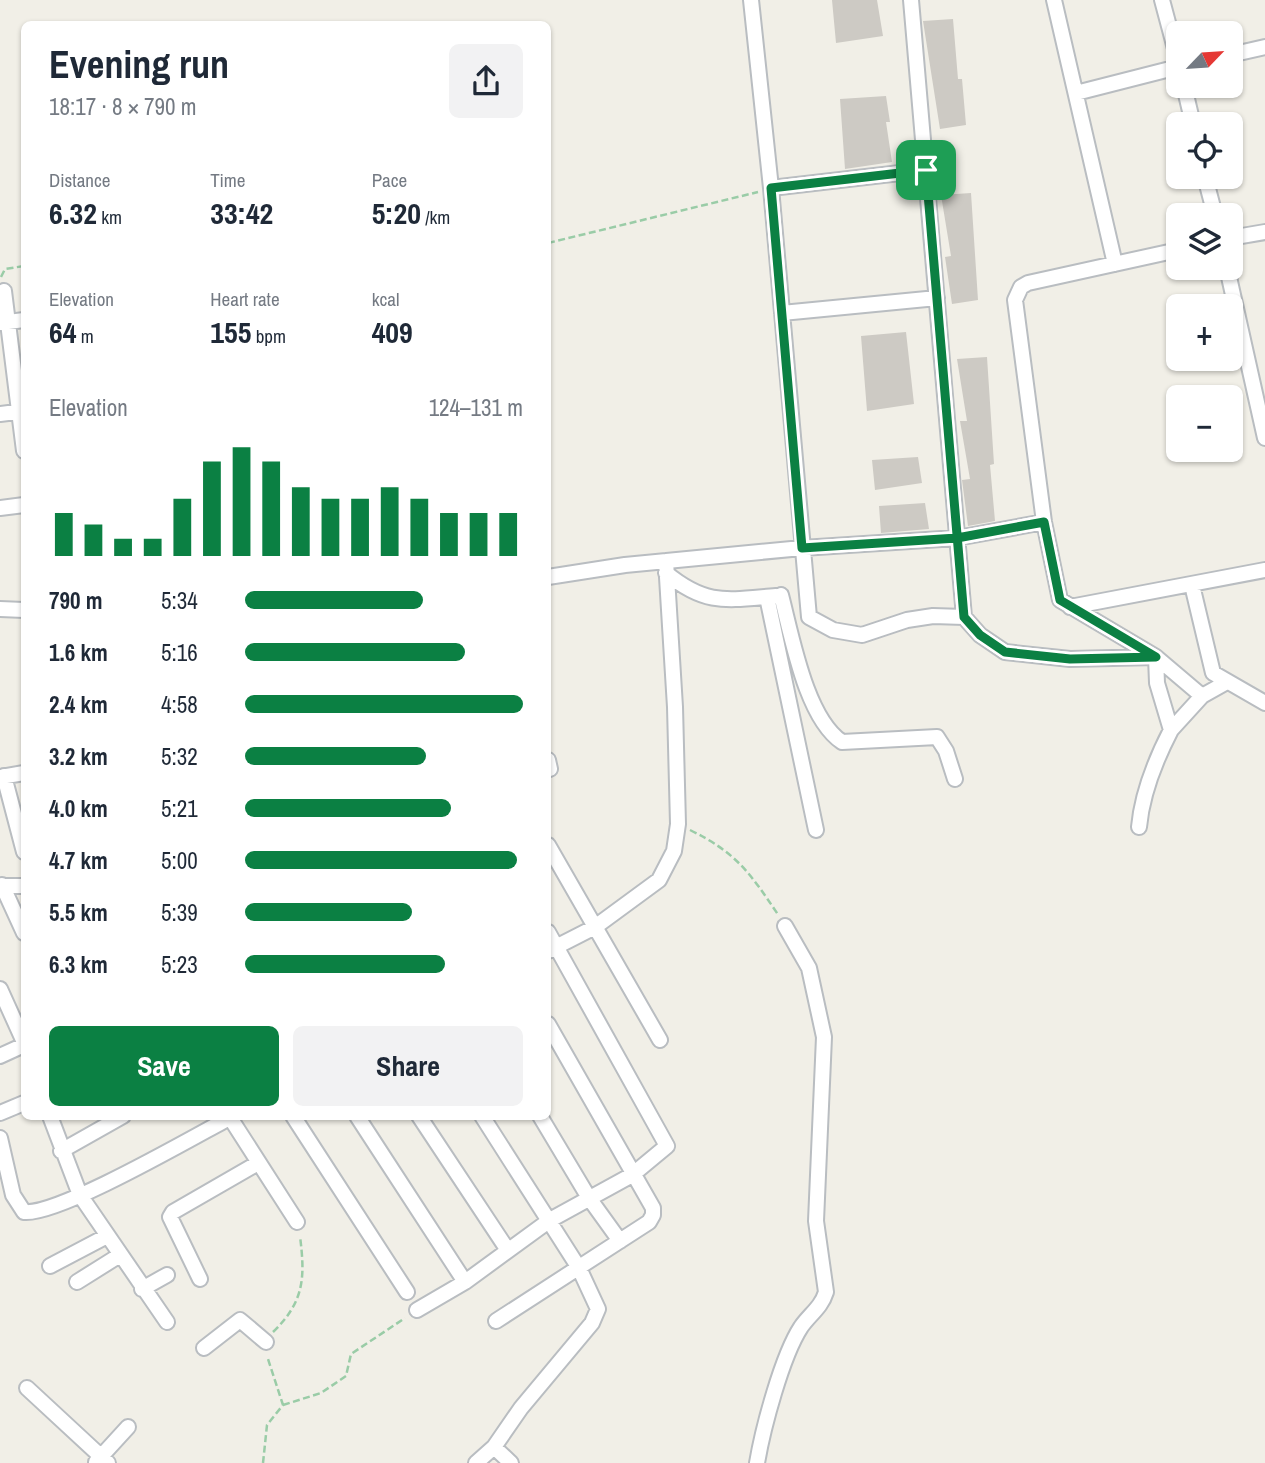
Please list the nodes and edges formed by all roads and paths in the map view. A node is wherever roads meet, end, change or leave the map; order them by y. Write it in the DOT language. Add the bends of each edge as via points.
graph roads {
  1 [pos="751,0"];
  2 [pos="912,0"];
  3 [pos="1054,0"];
  4 [pos="1162,0"];
  5 [pos="1168,21"];
  6 [pos="1265,47"];
  7 [pos="1243,52"];
  8 [pos="1166,71"];
  9 [pos="1076,93"];
  10 [pos="926,170"];
  11 [pos="771,188"];
  12 [pos="1265,232"];
  13 [pos="1243,236"];
  14 [pos="551,242"];
  15 [pos="1166,253"];
  16 [pos="1115,264"];
  17 [pos="21,266"];
  18 [pos="0,274"];
  19 [pos="1230,280"];
  20 [pos="4,291"];
  21 [pos="937,298"];
  22 [pos="782,313"];
  23 [pos="4,323"];
  24 [pos="21,406"];
  25 [pos="21,411"];
  26 [pos="0,414"];
  27 [pos="1265,438"];
  28 [pos="21,505"];
  29 [pos="0,508"];
  30 [pos="1044,522"];
  31 [pos="957,538"];
  32 [pos="802,548"];
  33 [pos="666,567"];
  34 [pos="1265,570"];
  35 [pos="551,577"];
  36 [pos="1192,585"];
  37 [pos="777,596"];
  38 [pos="1070,607"];
  39 [pos="0,609"];
  40 [pos="21,610"];
  41 [pos="964,617"];
  42 [pos="1156,657"];
  43 [pos="1227,682"];
  44 [pos="1202,696"];
  45 [pos="1265,704"];
  46 [pos="1171,730"];
  47 [pos="21,774"];
  48 [pos="2,777"];
  49 [pos="955,779"];
  50 [pos="678,824"];
  51 [pos="1139,827"];
  52 [pos="816,830"];
  53 [pos="21,842"];
  54 [pos="551,850"];
  55 [pos="1,885"];
  56 [pos="21,886"];
  57 [pos="785,926"];
  58 [pos="21,927"];
  59 [pos="595,927"];
  60 [pos="552,949"];
  61 [pos="0,989"];
  62 [pos="551,1029"];
  63 [pos="21,1037"];
  64 [pos="660,1040"];
  65 [pos="21,1046"];
  66 [pos="0,1056"];
  67 [pos="21,1104"];
  68 [pos="0,1113"];
  69 [pos="51,1120"];
  70 [pos="116,1120"];
  71 [pos="225,1120"];
  72 [pos="233,1120"];
  73 [pos="296,1120"];
  74 [pos="360,1120"];
  75 [pos="422,1120"];
  76 [pos="485,1120"];
  77 [pos="542,1120"];
  78 [pos="0,1138"];
  79 [pos="61,1151"];
  80 [pos="258,1163"];
  81 [pos="632,1175"];
  82 [pos="80,1195"];
  83 [pos="589,1198"];
  84 [pos="550,1220"];
  85 [pos="297,1222"];
  86 [pos="107,1236"];
  87 [pos="620,1241"];
  88 [pos="507,1249"];
  89 [pos="120,1255"];
  90 [pos="50,1266"];
  91 [pos="579,1268"];
  92 [pos="167,1275"];
  93 [pos="200,1279"];
  94 [pos="77,1282"];
  95 [pos="465,1282"];
  96 [pos="142,1289"];
  97 [pos="407,1292"];
  98 [pos="417,1310"];
  99 [pos="496,1321"];
  100 [pos="167,1322"];
  101 [pos="266,1342"];
  102 [pos="204,1348"];
  103 [pos="27,1388"];
  104 [pos="283,1405"];
  105 [pos="128,1427"];
  106 [pos="494,1447"];
  107 [pos="101,1461"];
  108 [pos="263,1463"];
  109 [pos="475,1463"];
  110 [pos="511,1463"];
  111 [pos="757,1463"];
  1 -- 11 [label="street"];
  2 -- 10 [label="street"];
  3 -- 9 [label="street"];
  4 -- 5 [label="street"];
  6 -- 7 [label="street"];
  8 -- 9 [label="street"];
  9 -- 16 [label="street"];
  10 -- 11 [label="street"];
  10 -- 21 [label="street"];
  11 -- 14 [label="path"];
  11 -- 22 [label="street"];
  12 -- 13 [label="street"];
  15 -- 16 [label="street"];
  16 -- 30 [label="street" via="1028,283 1015,300"];
  17 -- 18 [label="path"];
  18 -- 20 [label="path"];
  19 -- 27 [label="street"];
  20 -- 23 [label="street"];
  21 -- 22 [label="street"];
  21 -- 31 [label="street"];
  22 -- 32 [label="street"];
  23 -- 24 [label="street"];
  25 -- 26 [label="street"];
  28 -- 29 [label="street"];
  30 -- 31 [label="street"];
  30 -- 38 [label="street" via="1058,596"];
  31 -- 32 [label="street"];
  31 -- 41 [label="street"];
  32 -- 33 [label="street"];
  32 -- 41 [label="street" via="808,617 833,630 862,635 907,620"];
  33 -- 35 [label="street"];
  33 -- 37 [label="street" via="691,592 711,599"];
  33 -- 50 [label="street"];
  34 -- 36 [label="street"];
  36 -- 38 [label="street"];
  36 -- 43 [label="street" via="1213,673"];
  37 -- 49 [label="street" via="813,706 833,736 842,742 937,737"];
  37 -- 52 [label="street"];
  38 -- 42 [label="street"];
  39 -- 40 [label="street"];
  41 -- 42 [label="street" via="1005,652 1070,659"];
  42 -- 44 [label="street"];
  42 -- 46 [label="street" via="1157,683"];
  43 -- 44 [label="street"];
  43 -- 45 [label="street"];
  44 -- 46 [label="street"];
  46 -- 51 [label="street"];
  47 -- 48 [label="street"];
  48 -- 53 [label="street"];
  50 -- 57 [label="path" via="731,852"];
  50 -- 59 [label="street" via="674,851 659,880"];
  54 -- 59 [label="street"];
  55 -- 56 [label="street"];
  55 -- 58 [label="street"];
  57 -- 111 [label="street" via="809,968 824,1037 816,1221 826,1292 823,1303 801,1328 783,1370"];
  59 -- 60 [label="street"];
  59 -- 64 [label="street"];
  60 -- 81 [label="street" via="666,1142 666,1149"];
  61 -- 63 [label="street"];
  62 -- 81 [label="street"];
  65 -- 66 [label="street"];
  67 -- 68 [label="street"];
  69 -- 79 [label="street"];
  70 -- 79 [label="street"];
  71 -- 82 [label="street"];
  72 -- 80 [label="street"];
  73 -- 97 [label="street"];
  74 -- 95 [label="street"];
  75 -- 88 [label="street"];
  76 -- 84 [label="street"];
  77 -- 83 [label="street"];
  78 -- 82 [label="street" via="13,1195 24,1212 35,1213"];
  79 -- 82 [label="street"];
  80 -- 85 [label="street"];
  80 -- 93 [label="street" via="170,1217"];
  81 -- 83 [label="street"];
  81 -- 87 [label="street" via="653,1215"];
  82 -- 86 [label="street"];
  83 -- 84 [label="street"];
  83 -- 87 [label="street"];
  84 -- 88 [label="street"];
  84 -- 91 [label="street"];
  85 -- 101 [label="path" via="303,1287 287,1318"];
  86 -- 89 [label="street"];
  86 -- 90 [label="street"];
  87 -- 91 [label="street"];
  88 -- 95 [label="street"];
  89 -- 94 [label="street"];
  89 -- 96 [label="street"];
  91 -- 99 [label="street"];
  91 -- 106 [label="street" via="596,1299 597,1315"];
  92 -- 96 [label="street"];
  95 -- 98 [label="street"];
  96 -- 100 [label="street"];
  98 -- 104 [label="path" via="351,1354 346,1376 321,1393"];
  101 -- 102 [label="street" via="240,1320"];
  101 -- 104 [label="path" via="265,1352"];
  103 -- 107 [label="street"];
  104 -- 108 [label="path" via="267,1425"];
  105 -- 107 [label="street"];
  106 -- 109 [label="street"];
  106 -- 110 [label="street"];
}
